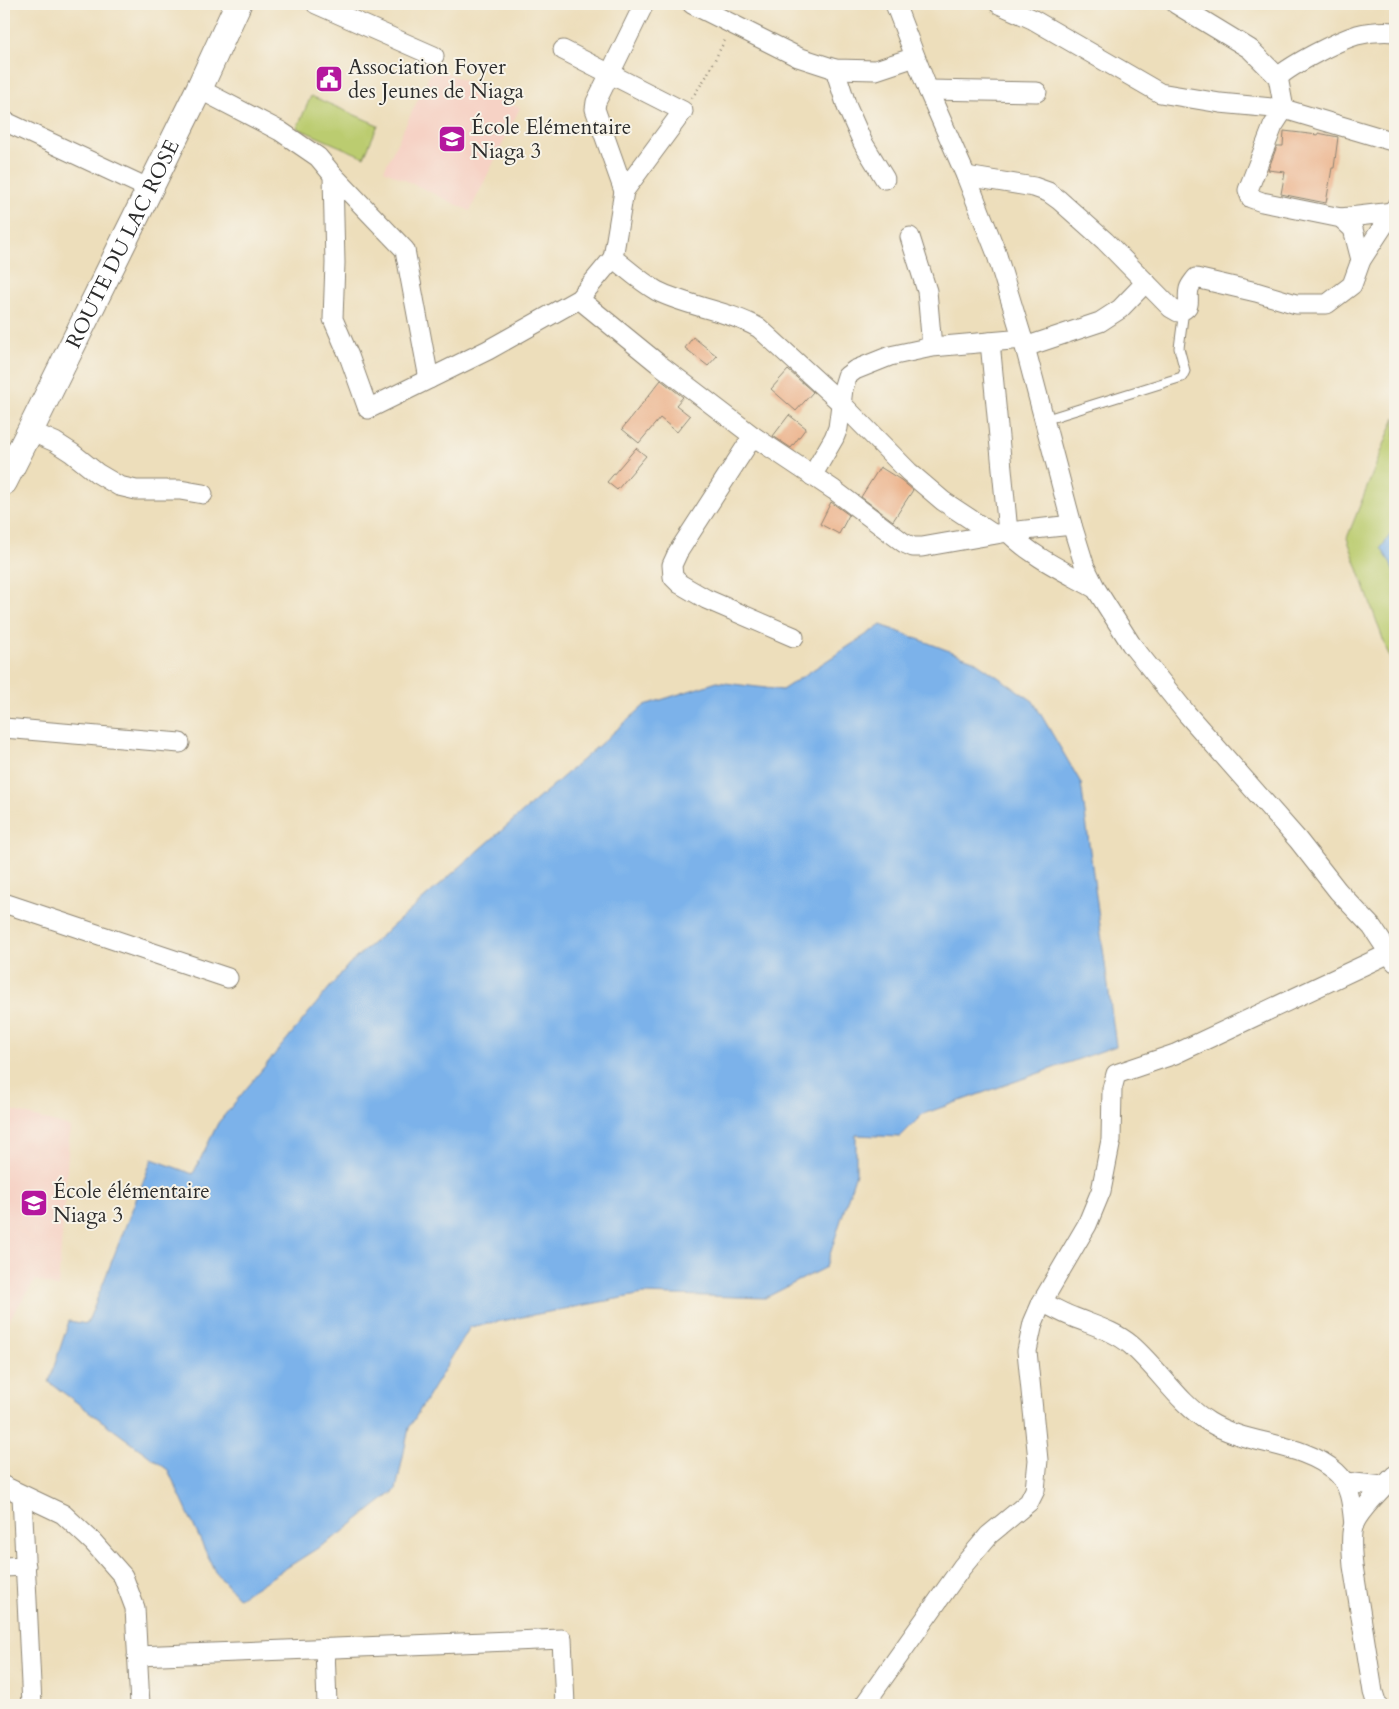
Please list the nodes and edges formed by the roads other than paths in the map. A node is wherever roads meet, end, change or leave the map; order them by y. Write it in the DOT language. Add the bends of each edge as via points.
graph roads {
  1 [pos="238,4"];
  2 [pos="316,4"];
  3 [pos="644,4"];
  4 [pos="692,4"];
  5 [pos="895,4"];
  6 [pos="999,4"];
  7 [pos="1176,4"];
  8 [pos="1395,32"];
  9 [pos="563,50"];
  10 [pos="434,56"];
  11 [pos="914,57"];
  12 [pos="835,69"];
  13 [pos="610,74"];
  14 [pos="1278,77"];
  15 [pos="199,89"];
  16 [pos="928,90"];
  17 [pos="1036,92"];
  18 [pos="1284,109"];
  19 [pos="4,121"];
  20 [pos="1395,142"];
  21 [pos="333,175"];
  22 [pos="966,176"];
  23 [pos="885,179"];
  24 [pos="150,189"];
  25 [pos="624,191"];
  26 [pos="1394,210"];
  27 [pos="1341,218"];
  28 [pos="910,237"];
  29 [pos="613,258"];
  30 [pos="1361,260"];
  31 [pos="1146,282"];
  32 [pos="579,299"];
  33 [pos="1184,310"];
  34 [pos="990,342"];
  35 [pos="1024,343"];
  36 [pos="932,347"];
  37 [pos="428,379"];
  38 [pos="840,403"];
  39 [pos="1044,420"];
  40 [pos="30,431"];
  41 [pos="753,436"];
  42 [pos="812,476"];
  43 [pos="4,482"];
  44 [pos="202,494"];
  45 [pos="1072,525"];
  46 [pos="1001,533"];
  47 [pos="1096,589"];
  48 [pos="794,637"];
  49 [pos="4,728"];
  50 [pos="180,743"];
  51 [pos="4,903"];
  52 [pos="1392,958"];
  53 [pos="228,978"];
  54 [pos="1042,1302"];
  55 [pos="1389,1481"];
  56 [pos="1345,1482"];
  57 [pos="4,1486"];
  58 [pos="22,1496"];
  59 [pos="1354,1525"];
  60 [pos="26,1566"];
  61 [pos="4,1567"];
  62 [pos="325,1648"];
  63 [pos="137,1656"];
  64 [pos="32,1705"];
  65 [pos="140,1705"];
  66 [pos="327,1705"];
  67 [pos="565,1705"];
  68 [pos="864,1705"];
  69 [pos="1377,1705"];
  1 -- 15 [label="main road, ROUTE DU LAC ROSE"];
  2 -- 10 [label="street"];
  3 -- 13 [label="street"];
  4 -- 12 [label="street" via="798,57"];
  5 -- 11 [label="street"];
  6 -- 18 [label="street" via="1032,19 1160,93"];
  7 -- 14 [label="street" via="1250,49"];
  8 -- 14 [label="street" via="1356,36"];
  9 -- 13 [label="street"];
  11 -- 12 [label="street" via="876,70"];
  11 -- 16 [label="street"];
  12 -- 23 [label="street" via="863,143"];
  13 -- 25 [label="street" via="594,109"];
  13 -- 25 [label="street" via="683,111"];
  14 -- 18 [label="street"];
  15 -- 21 [label="street" via="280,131 318,157"];
  15 -- 24 [label="main road, ROUTE DU LAC ROSE"];
  16 -- 17 [label="street"];
  16 -- 22 [label="street"];
  18 -- 20 [label="street"];
  18 -- 27 [label="street" via="1273,126 1248,190 1251,198"];
  19 -- 24 [label="street"];
  21 -- 37 [label="street" via="405,250"];
  21 -- 37 [label="street" via="333,319 368,409"];
  22 -- 31 [label="street" via="1048,192"];
  22 -- 35 [label="street" via="996,252"];
  24 -- 40 [label="main road, ROUTE DU LAC ROSE"];
  25 -- 29 [label="street"];
  26 -- 27 [label="street"];
  26 -- 30 [label="street"];
  27 -- 30 [label="street" via="1353,229"];
  28 -- 36 [label="street" via="927,291"];
  29 -- 32 [label="street"];
  29 -- 38 [label="street" via="657,291 759,328"];
  30 -- 33 [label="street" via="1352,285 1327,304 1296,304 1196,278 1189,288 1189,303"];
  31 -- 33 [label="street" via="1171,308 1178,312"];
  31 -- 35 [label="street" via="1120,309 1100,322"];
  32 -- 37 [label="street"];
  32 -- 41 [label="street"];
  33 -- 39 [label="lane" via="1179,348 1185,371 1182,377"];
  34 -- 35 [label="street"];
  34 -- 36 [label="street"];
  34 -- 46 [label="street"];
  35 -- 39 [label="street"];
  36 -- 38 [label="street" via="890,356 855,370 847,376"];
  38 -- 42 [label="street" via="838,428"];
  38 -- 46 [label="street" via="943,501"];
  39 -- 45 [label="street"];
  40 -- 43 [label="main road, ROUTE DU LAC ROSE"];
  40 -- 44 [label="street" via="66,449 118,486"];
  41 -- 42 [label="street"];
  41 -- 48 [label="street" via="678,552 672,565 673,577 706,599"];
  42 -- 46 [label="street" via="913,547"];
  45 -- 46 [label="street"];
  45 -- 47 [label="street" via="1085,567"];
  46 -- 47 [label="street"];
  47 -- 52 [label="street" via="1131,644 1338,891 1372,927"];
  49 -- 50 [label="street"];
  51 -- 53 [label="street"];
  52 -- 54 [label="street" via="1174,1054 1116,1074 1112,1088 1111,1140 1101,1191 1087,1225"];
  54 -- 56 [label="street" via="1129,1343 1188,1407 1210,1423 1235,1434 1307,1454 1326,1463"];
  54 -- 68 [label="street" via="1033,1323 1028,1351 1038,1460 1035,1490 1029,1502 990,1534 962,1567"];
  55 -- 56 [label="street"];
  55 -- 59 [label="street"];
  56 -- 59 [label="street"];
  57 -- 58 [label="street"];
  58 -- 60 [label="street"];
  58 -- 63 [label="street" via="63,1514 123,1576 135,1608"];
  59 -- 69 [label="street" via="1353,1566"];
  60 -- 61 [label="street"];
  60 -- 64 [label="street"];
  62 -- 63 [label="street"];
  62 -- 66 [label="street"];
  62 -- 67 [label="street" via="562,1639"];
  63 -- 65 [label="street"];
}
